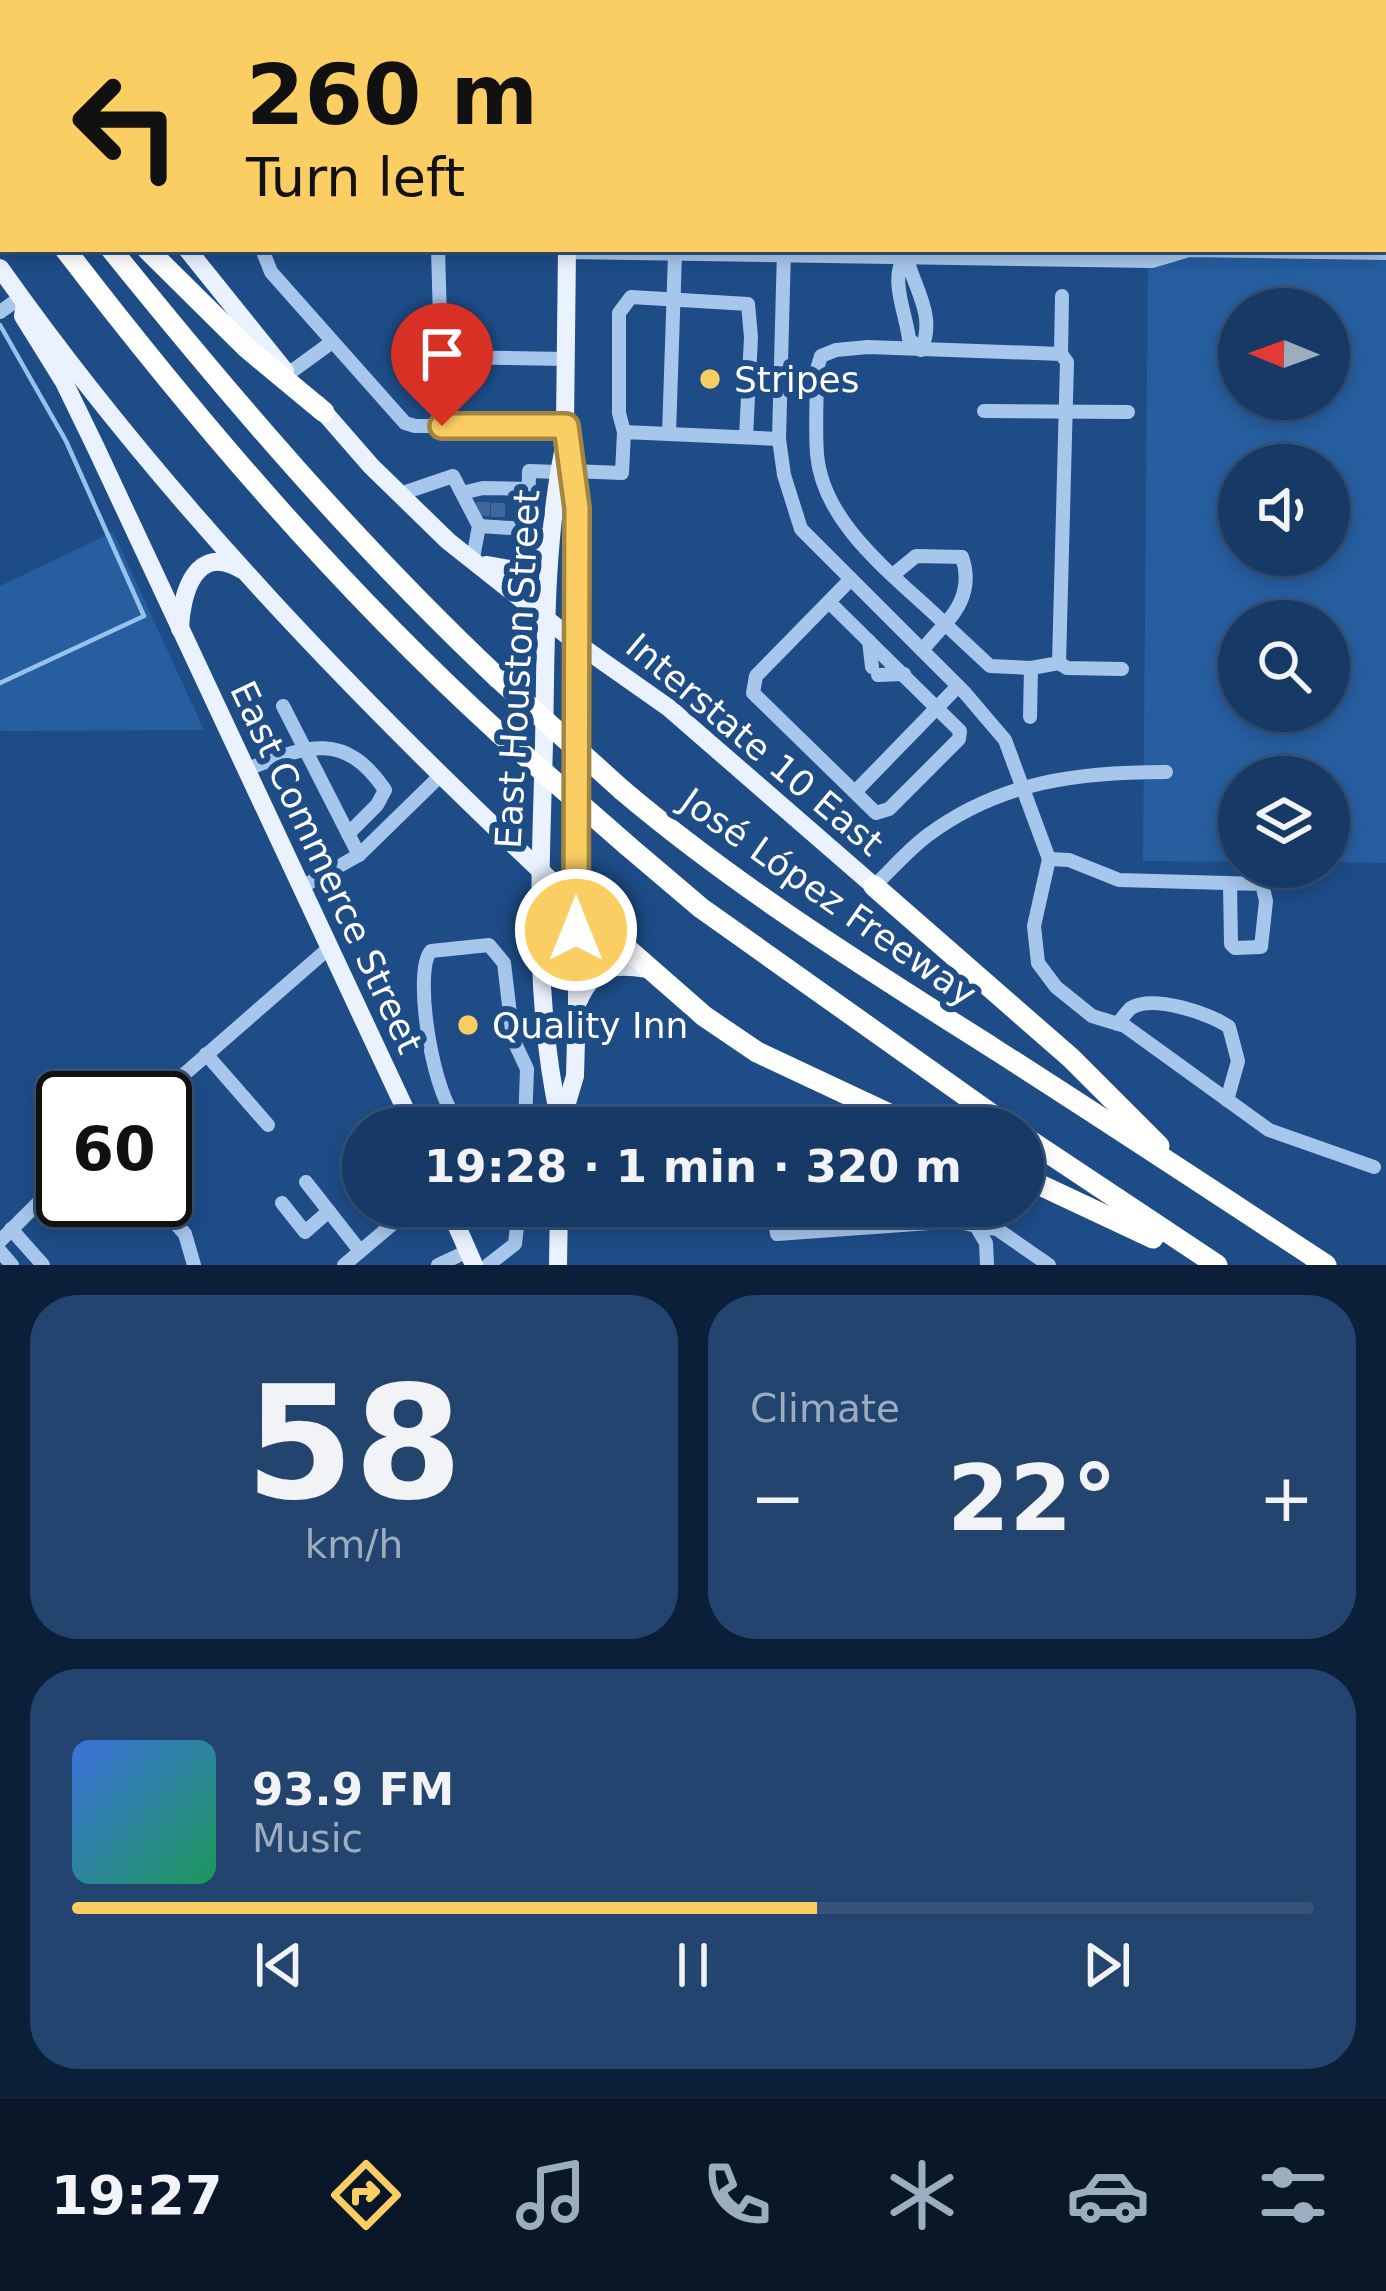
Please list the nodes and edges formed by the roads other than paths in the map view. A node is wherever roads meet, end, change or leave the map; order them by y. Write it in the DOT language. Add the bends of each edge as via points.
graph roads {
  1 [pos="67,252"];
  2 [pos="113,252"];
  3 [pos="150,252"];
  4 [pos="189,252"];
  5 [pos="263,252"];
  6 [pos="438,252"];
  7 [pos="567,252"];
  8 [pos="621,252"];
  9 [pos="713,252"];
  10 [pos="784,252"];
  11 [pos="1181,252"];
  12 [pos="1320,252"];
  13 [pos="904,253"];
  14 [pos="1386,253"];
  15 [pos="675,254"];
  16 [pos="1067,254"];
  17 [pos="0,268"];
  18 [pos="1062,296"];
  19 [pos="23,300"];
  20 [pos="674,301"];
  21 [pos="0,312"];
  22 [pos="332,342"];
  23 [pos="920,350"];
  24 [pos="1061,354"];
  25 [pos="442,357"];
  26 [pos="565,359"];
  27 [pos="288,374"];
  28 [pos="984,411"];
  29 [pos="324,412"];
  30 [pos="1066,412"];
  31 [pos="1128,412"];
  32 [pos="442,426"];
  33 [pos="566,429"];
  34 [pos="624,432"];
  35 [pos="670,434"];
  36 [pos="746,437"];
  37 [pos="779,439"];
  38 [pos="565,472"];
  39 [pos="462,493"];
  40 [pos="400,494"];
  41 [pos="505,509"];
  42 [pos="550,526"];
  43 [pos="476,561"];
  44 [pos="894,574"];
  45 [pos="250,576"];
  46 [pos="851,579"];
  47 [pos="829,602"];
  48 [pos="547,617"];
  49 [pos="945,624"];
  50 [pos="180,634"];
  51 [pos="869,640"];
  52 [pos="578,644"];
  53 [pos="922,650"];
  54 [pos="1059,663"];
  55 [pos="1031,668"];
  56 [pos="1122,669"];
  57 [pos="904,674"];
  58 [pos="958,686"];
  59 [pos="283,706"];
  60 [pos="938,706"];
  61 [pos="1030,717"];
  62 [pos="302,748"];
  63 [pos="244,770"];
  64 [pos="1166,772"];
  65 [pos="441,776"];
  66 [pos="1021,785"];
  67 [pos="855,793"];
  68 [pos="347,834"];
  69 [pos="358,855"];
  70 [pos="1049,859"];
  71 [pos="541,871"];
  72 [pos="1218,884"];
  73 [pos="1230,884"];
  74 [pos="874,886"];
  75 [pos="300,888"];
  76 [pos="576,904"];
  77 [pos="329,948"];
  78 [pos="647,968"];
  79 [pos="577,1004"];
  80 [pos="1118,1024"];
  81 [pos="206,1054"];
  82 [pos="187,1071"];
  83 [pos="1227,1100"];
  84 [pos="404,1107"];
  85 [pos="558,1107"];
  86 [pos="566,1107"];
  87 [pos="874,1107"];
  88 [pos="981,1107"];
  89 [pos="268,1125"];
  90 [pos="525,1125"];
  91 [pos="1044,1150"];
  92 [pos="1374,1167"];
  93 [pos="1190,1176"];
  94 [pos="306,1182"];
  95 [pos="1044,1187"];
  96 [pos="282,1203"];
  97 [pos="36,1205"];
  98 [pos="329,1211"];
  99 [pos="179,1227"];
  100 [pos="389,1227"];
  101 [pos="457,1227"];
  102 [pos="514,1227"];
  103 [pos="559,1227"];
  104 [pos="776,1227"];
  105 [pos="883,1227"];
  106 [pos="977,1227"];
  107 [pos="987,1227"];
  108 [pos="6,1235"];
  109 [pos="0,1251"];
  110 [pos="360,1251"];
  111 [pos="471,1258"];
  112 [pos="12,1265"];
  113 [pos="44,1265"];
  114 [pos="194,1265"];
  115 [pos="344,1265"];
  116 [pos="438,1265"];
  117 [pos="488,1265"];
  118 [pos="558,1265"];
  119 [pos="987,1265"];
  120 [pos="1048,1265"];
  121 [pos="1214,1265"];
  122 [pos="1326,1265"];
  1 -- 88 [label="highway, José López Freeway, bridge" via="313,548 436,676 701,908"];
  2 -- 93 [label="highway, José López Freeway, bridge" via="226,391 418,602 622,790 734,881"];
  3 -- 29 [label="highway"];
  4 -- 27 [label="main road, Interstate 10 East"];
  5 -- 22 [label="street"];
  6 -- 25 [label="street"];
  7 -- 26 [label="main road, East Houston Street"];
  8 -- 15 [label="street"];
  9 -- 10 [label="street"];
  9 -- 15 [label="street"];
  10 -- 13 [label="street"];
  10 -- 37 [label="street"];
  11 -- 16 [label="street" via="1153,261"];
  12 -- 14 [label="street"];
  13 -- 16 [label="street"];
  13 -- 23 [label="street" via="895,279 909,339"];
  15 -- 20 [label="street"];
  17 -- 19 [label="main road"];
  18 -- 24 [label="street"];
  19 -- 21 [label="street"];
  19 -- 45 [label="main road" via="141,453"];
  19 -- 50 [label="main road, East Commerce Street" via="23,316 64,382"];
  20 -- 34 [label="street" via="631,297 619,313"];
  20 -- 35 [label="street"];
  20 -- 36 [label="street" via="748,304"];
  22 -- 27 [label="street"];
  22 -- 32 [label="street" via="405,423"];
  23 -- 24 [label="street"];
  23 -- 44 [label="street" via="836,350 821,356 817,369 825,489"];
  24 -- 30 [label="street"];
  25 -- 26 [label="street"];
  25 -- 32 [label="street"];
  26 -- 33 [label="main road, East Houston Street"];
  27 -- 29 [label="main road, Interstate 10 East"];
  28 -- 30 [label="street"];
  29 -- 40 [label="main road, Interstate 10 East"];
  30 -- 31 [label="street"];
  30 -- 54 [label="street"];
  32 -- 33 [label="street"];
  33 -- 38 [label="main road, East Houston Street"];
  34 -- 35 [label="street"];
  34 -- 38 [label="street" via="622,472"];
  35 -- 36 [label="street"];
  36 -- 37 [label="street"];
  37 -- 46 [label="street" via="801,529"];
  38 -- 41 [label="street" via="530,471"];
  38 -- 42 [label="main road, East Houston Street"];
  38 -- 52 [label="main road, East Houston Street" via="577,508"];
  39 -- 40 [label="street" via="453,476"];
  39 -- 41 [label="street"];
  39 -- 41 [label="street"];
  40 -- 43 [label="main road, Interstate 10 East"];
  41 -- 42 [label="street"];
  41 -- 43 [label="street"];
  42 -- 43 [label="main road" via="528,565 501,569"];
  42 -- 48 [label="main road, East Houston Street"];
  43 -- 48 [label="main road, Interstate 10 East"];
  44 -- 49 [label="street"];
  44 -- 49 [label="street" via="916,556 962,557 965,589"];
  45 -- 50 [label="main road" via="233,565 198,570 184,591"];
  45 -- 65 [label="main road"];
  46 -- 47 [label="street"];
  46 -- 53 [label="street"];
  47 -- 51 [label="street"];
  47 -- 67 [label="street" via="757,676 753,693"];
  48 -- 52 [label="main road, Interstate 10 East"];
  48 -- 71 [label="main road, East Houston Street"];
  49 -- 53 [label="street"];
  49 -- 55 [label="street" via="990,666"];
  50 -- 63 [label="main road, East Commerce Street"];
  51 -- 57 [label="street"];
  51 -- 57 [label="street" via="875,671"];
  52 -- 74 [label="main road, Interstate 10 East" via="669,708"];
  52 -- 76 [label="main road, East Houston Street"];
  53 -- 58 [label="street"];
  54 -- 55 [label="street"];
  54 -- 56 [label="street"];
  55 -- 61 [label="street"];
  57 -- 60 [label="street"];
  58 -- 60 [label="street"];
  58 -- 66 [label="street" via="1004,740"];
  59 -- 62 [label="street"];
  60 -- 67 [label="street"];
  60 -- 67 [label="street" via="958,725 959,739 889,809 876,813"];
  62 -- 63 [label="street"];
  62 -- 68 [label="street"];
  62 -- 68 [label="street" via="354,755 385,790"];
  63 -- 75 [label="main road, East Commerce Street"];
  64 -- 66 [label="street"];
  65 -- 69 [label="street"];
  65 -- 71 [label="main road"];
  66 -- 70 [label="street"];
  66 -- 74 [label="street" via="928,834"];
  68 -- 69 [label="street"];
  69 -- 75 [label="street"];
  70 -- 72 [label="street" via="1119,880"];
  70 -- 80 [label="street" via="1034,926 1038,962 1092,1016"];
  71 -- 76 [label="main road"];
  71 -- 85 [label="main road, East Houston Street" via="540,988"];
  73 -- 73 [label="street" via="1235,948 1264,945 1264,886"];
  74 -- 93 [label="highway" via="1071,1058"];
  75 -- 77 [label="main road, East Commerce Street"];
  76 -- 78 [label="highway"];
  76 -- 79 [label="main road, East Houston Street"];
  77 -- 81 [label="street"];
  77 -- 84 [label="main road, East Commerce Street"];
  78 -- 79 [label="main road" via="604,968"];
  78 -- 87 [label="highway" via="757,1052"];
  79 -- 86 [label="main road, East Houston Street"];
  80 -- 83 [label="street"];
  80 -- 83 [label="street" via="1130,1008 1148,1003 1210,1013 1229,1027 1238,1060"];
  81 -- 82 [label="street"];
  81 -- 89 [label="street"];
  83 -- 92 [label="street" via="1269,1130"];
  90 -- 90 [label="street" via="527,1069 513,1039 505,963 489,945 431,951 421,971 436,1082 452,1114 464,1125"];
  91 -- 121 [label="highway"];
  93 -- 122 [label="highway, José López Freeway"];
  94 -- 98 [label="street"];
  95 -- 121 [label="highway"];
  96 -- 98 [label="street" via="305,1232"];
  97 -- 108 [label="street"];
  98 -- 110 [label="street"];
  99 -- 114 [label="street"];
  100 -- 110 [label="street"];
  101 -- 111 [label="main road"];
  102 -- 117 [label="street" via="515,1244"];
  103 -- 118 [label="main road"];
  104 -- 105 [label="street" via="777,1234"];
  106 -- 119 [label="street"];
  107 -- 120 [label="street"];
  108 -- 113 [label="street"];
  109 -- 112 [label="street"];
  110 -- 115 [label="street"];
  111 -- 116 [label="street"];
}
